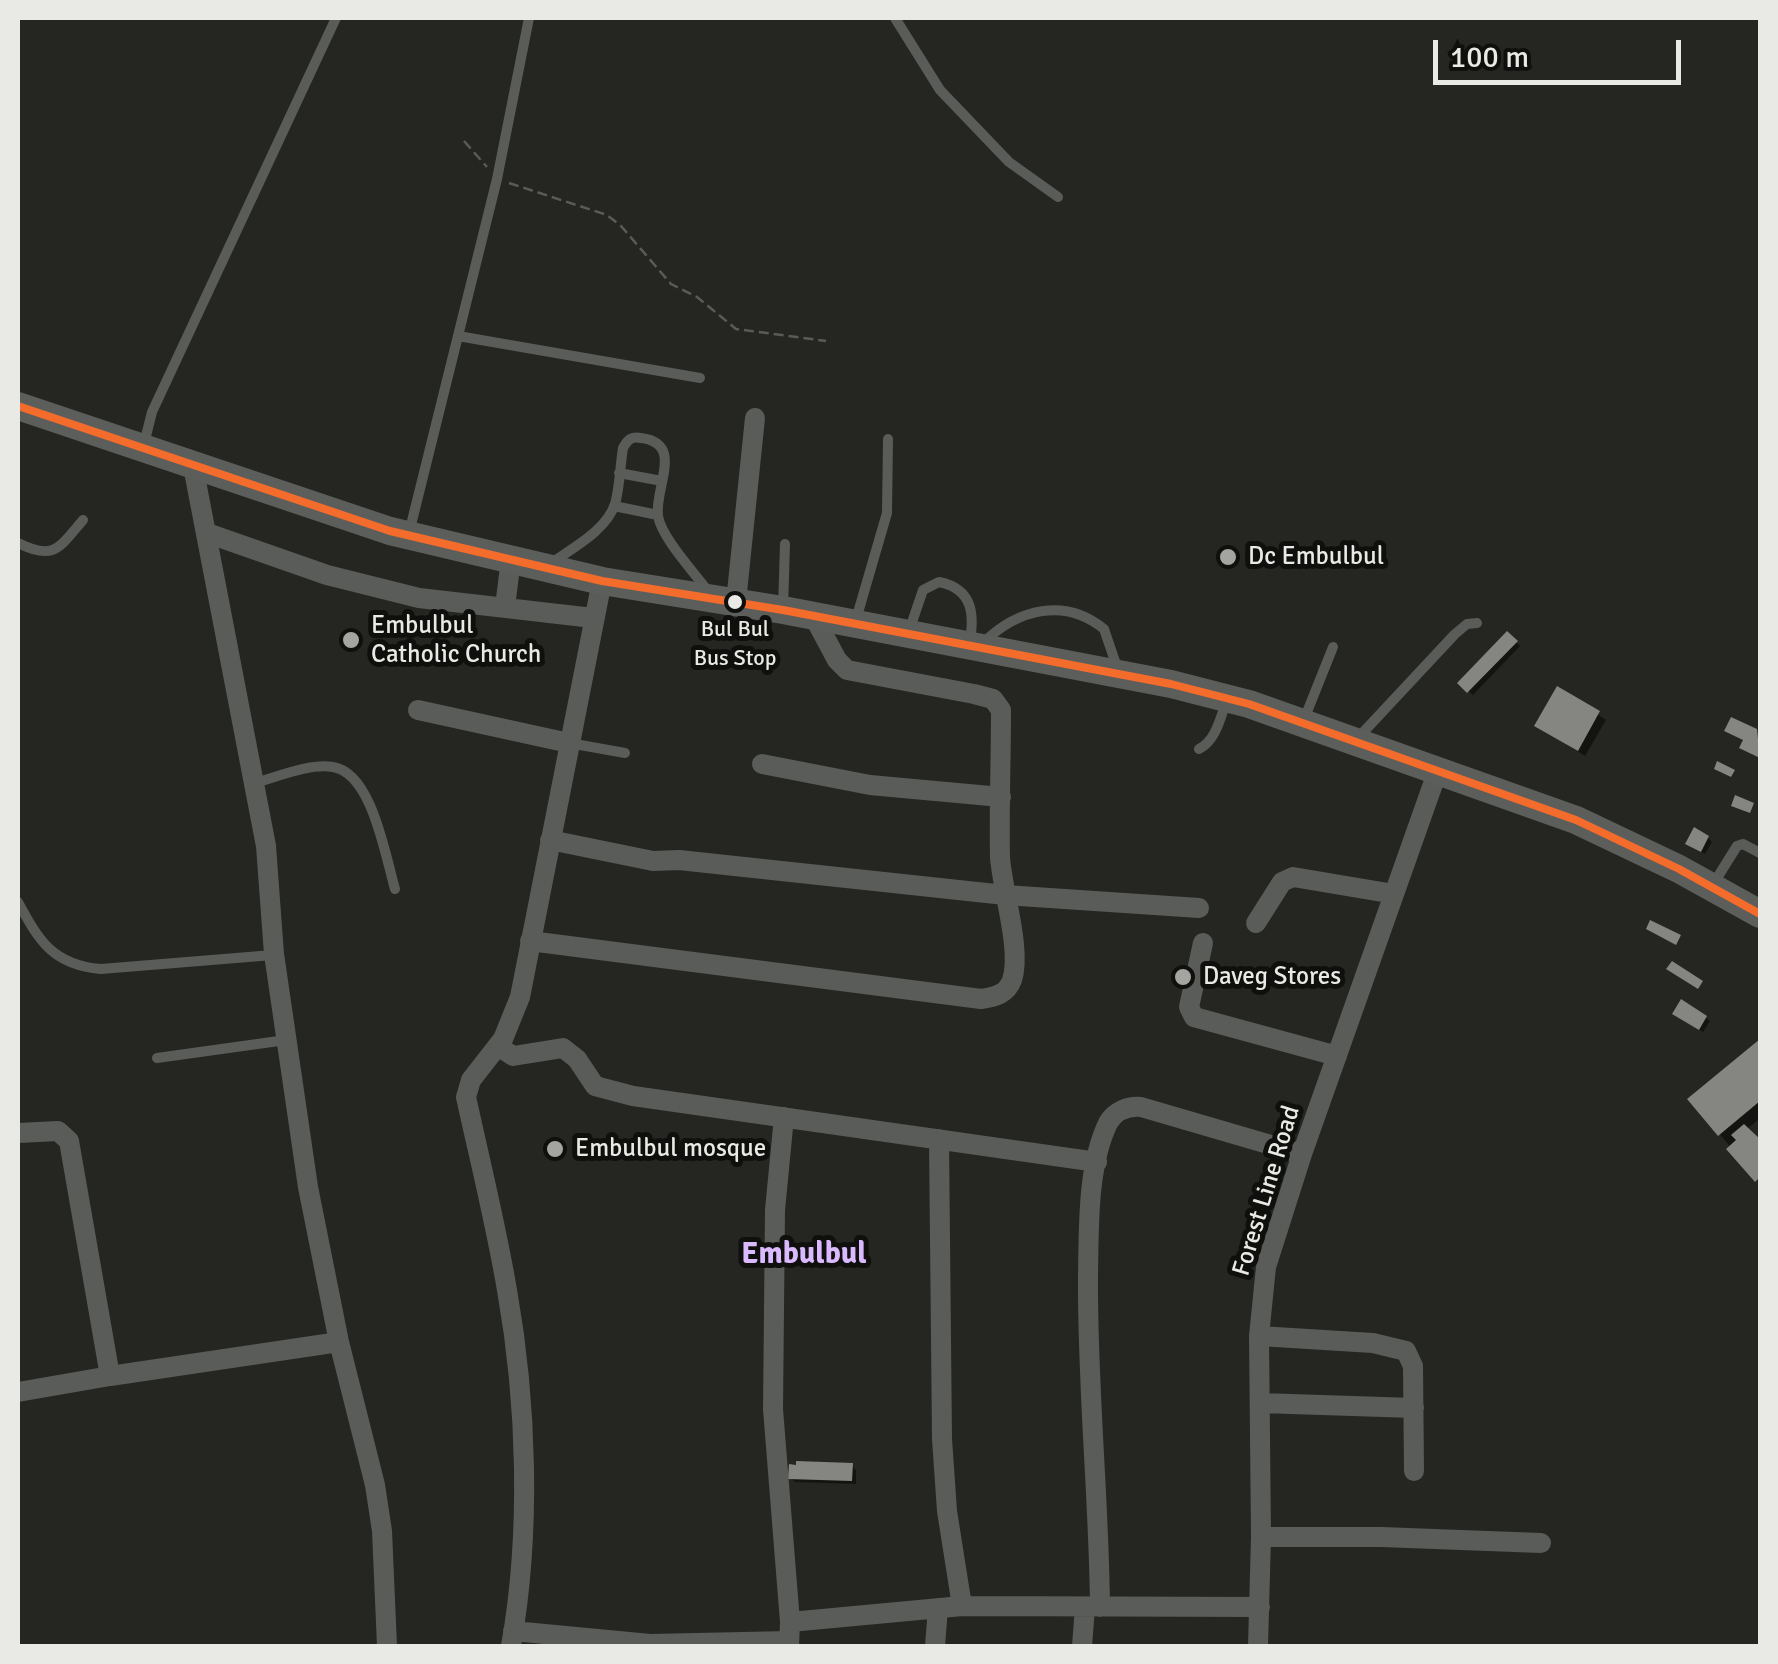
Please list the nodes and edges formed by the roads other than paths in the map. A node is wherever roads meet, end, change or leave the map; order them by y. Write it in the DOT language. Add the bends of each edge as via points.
graph roads {
  1 [pos="336,18"];
  2 [pos="529,18"];
  3 [pos="895,18"];
  4 [pos="1058,197"];
  5 [pos="458,336"];
  6 [pos="700,378"];
  7 [pos="18,406"];
  8 [pos="755,418"];
  9 [pos="888,439"];
  10 [pos="143,449"];
  11 [pos="193,466"];
  12 [pos="620,473"];
  13 [pos="662,481"];
  14 [pos="614,506"];
  15 [pos="658,515"];
  16 [pos="83,520"];
  17 [pos="206,532"];
  18 [pos="409,535"];
  19 [pos="18,543"];
  20 [pos="785,544"];
  21 [pos="510,559"];
  22 [pos="545,568"];
  23 [pos="602,581"];
  24 [pos="724,600"];
  25 [pos="505,607"];
  26 [pos="783,610"];
  27 [pos="814,617"];
  28 [pos="593,618"];
  29 [pos="1477,623"];
  30 [pos="854,625"];
  31 [pos="908,635"];
  32 [pos="1333,647"];
  33 [pos="973,648"];
  34 [pos="1120,675"];
  35 [pos="1228,698"];
  36 [pos="418,710"];
  37 [pos="1303,723"];
  38 [pos="1355,741"];
  39 [pos="569,743"];
  40 [pos="1200,749"];
  41 [pos="625,753"];
  42 [pos="762,764"];
  43 [pos="1438,770"];
  44 [pos="254,784"];
  45 [pos="1000,797"];
  46 [pos="550,840"];
  47 [pos="1760,853"];
  48 [pos="1712,886"];
  49 [pos="395,888"];
  50 [pos="1394,894"];
  51 [pos="1005,895"];
  52 [pos="18,902"];
  53 [pos="1198,908"];
  54 [pos="1760,914"];
  55 [pos="1256,923"];
  56 [pos="530,941"];
  57 [pos="1203,944"];
  58 [pos="274,954"];
  59 [pos="287,1040"];
  60 [pos="498,1046"];
  61 [pos="1337,1056"];
  62 [pos="157,1058"];
  63 [pos="784,1117"];
  64 [pos="18,1133"];
  65 [pos="939,1139"];
  66 [pos="1302,1154"];
  67 [pos="1097,1162"];
  68 [pos="1259,1336"];
  69 [pos="339,1342"];
  70 [pos="110,1376"];
  71 [pos="18,1392"];
  72 [pos="1260,1403"];
  73 [pos="1414,1408"];
  74 [pos="1414,1471"];
  75 [pos="1261,1537"];
  76 [pos="1541,1543"];
  77 [pos="962,1606"];
  78 [pos="1092,1606"];
  79 [pos="1260,1607"];
  80 [pos="938,1608"];
  81 [pos="789,1636"];
  82 [pos="512,1639"];
  83 [pos="608,1644"];
  84 [pos="387,1646"];
  85 [pos="695,1646"];
  86 [pos="935,1646"];
  87 [pos="1082,1646"];
  88 [pos="1258,1646"];
  1 -- 10 [label="lane" via="152,412"];
  2 -- 5 [label="lane"];
  3 -- 4 [label="lane" via="940,90 1009,162"];
  5 -- 6 [label="lane"];
  5 -- 18 [label="lane"];
  7 -- 10 [label="main road"];
  8 -- 24 [label="street"];
  9 -- 30 [label="lane" via="888,513"];
  10 -- 11 [label="main road"];
  11 -- 17 [label="street"];
  11 -- 18 [label="main road"];
  12 -- 13 [label="lane"];
  12 -- 13 [label="lane" via="627,440 636,436 663,447"];
  12 -- 14 [label="lane"];
  13 -- 15 [label="lane"];
  14 -- 15 [label="lane"];
  14 -- 22 [label="lane" via="594,532"];
  15 -- 24 [label="lane" via="667,536"];
  16 -- 19 [label="lane" via="52,552"];
  17 -- 25 [label="street" via="367,586"];
  17 -- 44 [label="street"];
  18 -- 21 [label="main road"];
  20 -- 26 [label="lane"];
  21 -- 22 [label="main road"];
  21 -- 25 [label="street"];
  22 -- 23 [label="main road"];
  23 -- 24 [label="main road"];
  23 -- 28 [label="street"];
  24 -- 26 [label="main road"];
  25 -- 28 [label="street"];
  26 -- 27 [label="main road"];
  27 -- 30 [label="main road"];
  27 -- 45 [label="street" via="847,670 993,699 1001,710"];
  28 -- 39 [label="street"];
  29 -- 38 [label="lane" via="1455,634"];
  30 -- 31 [label="main road"];
  31 -- 33 [label="main road"];
  31 -- 33 [label="lane" via="923,590 939,582 963,592 971,606"];
  32 -- 37 [label="lane"];
  33 -- 34 [label="main road"];
  33 -- 34 [label="lane" via="1024,614 1076,612 1104,629"];
  34 -- 35 [label="main road"];
  35 -- 37 [label="main road"];
  35 -- 40 [label="lane"];
  36 -- 39 [label="street"];
  37 -- 38 [label="main road"];
  38 -- 43 [label="main road"];
  39 -- 41 [label="lane"];
  39 -- 46 [label="street"];
  42 -- 45 [label="street"];
  43 -- 48 [label="main road" via="1576,820"];
  43 -- 50 [label="street, Forest Line Road"];
  44 -- 49 [label="lane" via="320,767 350,774 365,790"];
  44 -- 58 [label="street"];
  45 -- 51 [label="street"];
  46 -- 51 [label="street" via="653,861"];
  46 -- 56 [label="street"];
  47 -- 48 [label="lane" via="1737,846"];
  48 -- 54 [label="main road"];
  50 -- 55 [label="street" via="1292,877"];
  50 -- 61 [label="street, Forest Line Road"];
  51 -- 53 [label="street"];
  51 -- 56 [label="street" via="1012,979 997,996 981,999"];
  52 -- 58 [label="lane" via="53,954 85,968"];
  56 -- 60 [label="street" via="516,1009"];
  57 -- 61 [label="street" via="1189,1007 1194,1017"];
  58 -- 59 [label="street"];
  59 -- 62 [label="lane"];
  59 -- 69 [label="street"];
  60 -- 63 [label="street" via="513,1056 562,1048 595,1086 633,1096"];
  60 -- 82 [label="street" via="466,1097 520,1384 521,1538"];
  61 -- 66 [label="street, Forest Line Road"];
  63 -- 65 [label="street"];
  63 -- 81 [label="street" via="775,1210 774,1410"];
  64 -- 70 [label="street" via="58,1131 69,1141"];
  65 -- 67 [label="street"];
  65 -- 77 [label="street" via="942,1439"];
  66 -- 67 [label="street" via="1134,1106 1108,1124"];
  66 -- 68 [label="street, Forest Line Road" via="1266,1267"];
  67 -- 78 [label="street" via="1088,1210 1091,1436 1100,1530"];
  68 -- 72 [label="street, Forest Line Road"];
  68 -- 73 [label="street" via="1402,1348 1413,1366"];
  69 -- 70 [label="street"];
  69 -- 84 [label="street" via="375,1485"];
  70 -- 71 [label="street"];
  72 -- 73 [label="street"];
  72 -- 75 [label="street, Forest Line Road"];
  73 -- 74 [label="street"];
  75 -- 76 [label="street"];
  75 -- 79 [label="street, Forest Line Road"];
  77 -- 78 [label="street"];
  77 -- 80 [label="street"];
  78 -- 79 [label="street"];
  78 -- 87 [label="street"];
  79 -- 88 [label="street, Forest Line Road"];
  80 -- 81 [label="street"];
  80 -- 86 [label="street"];
  81 -- 85 [label="street"];
  82 -- 83 [label="street"];
  83 -- 85 [label="street"];
}
